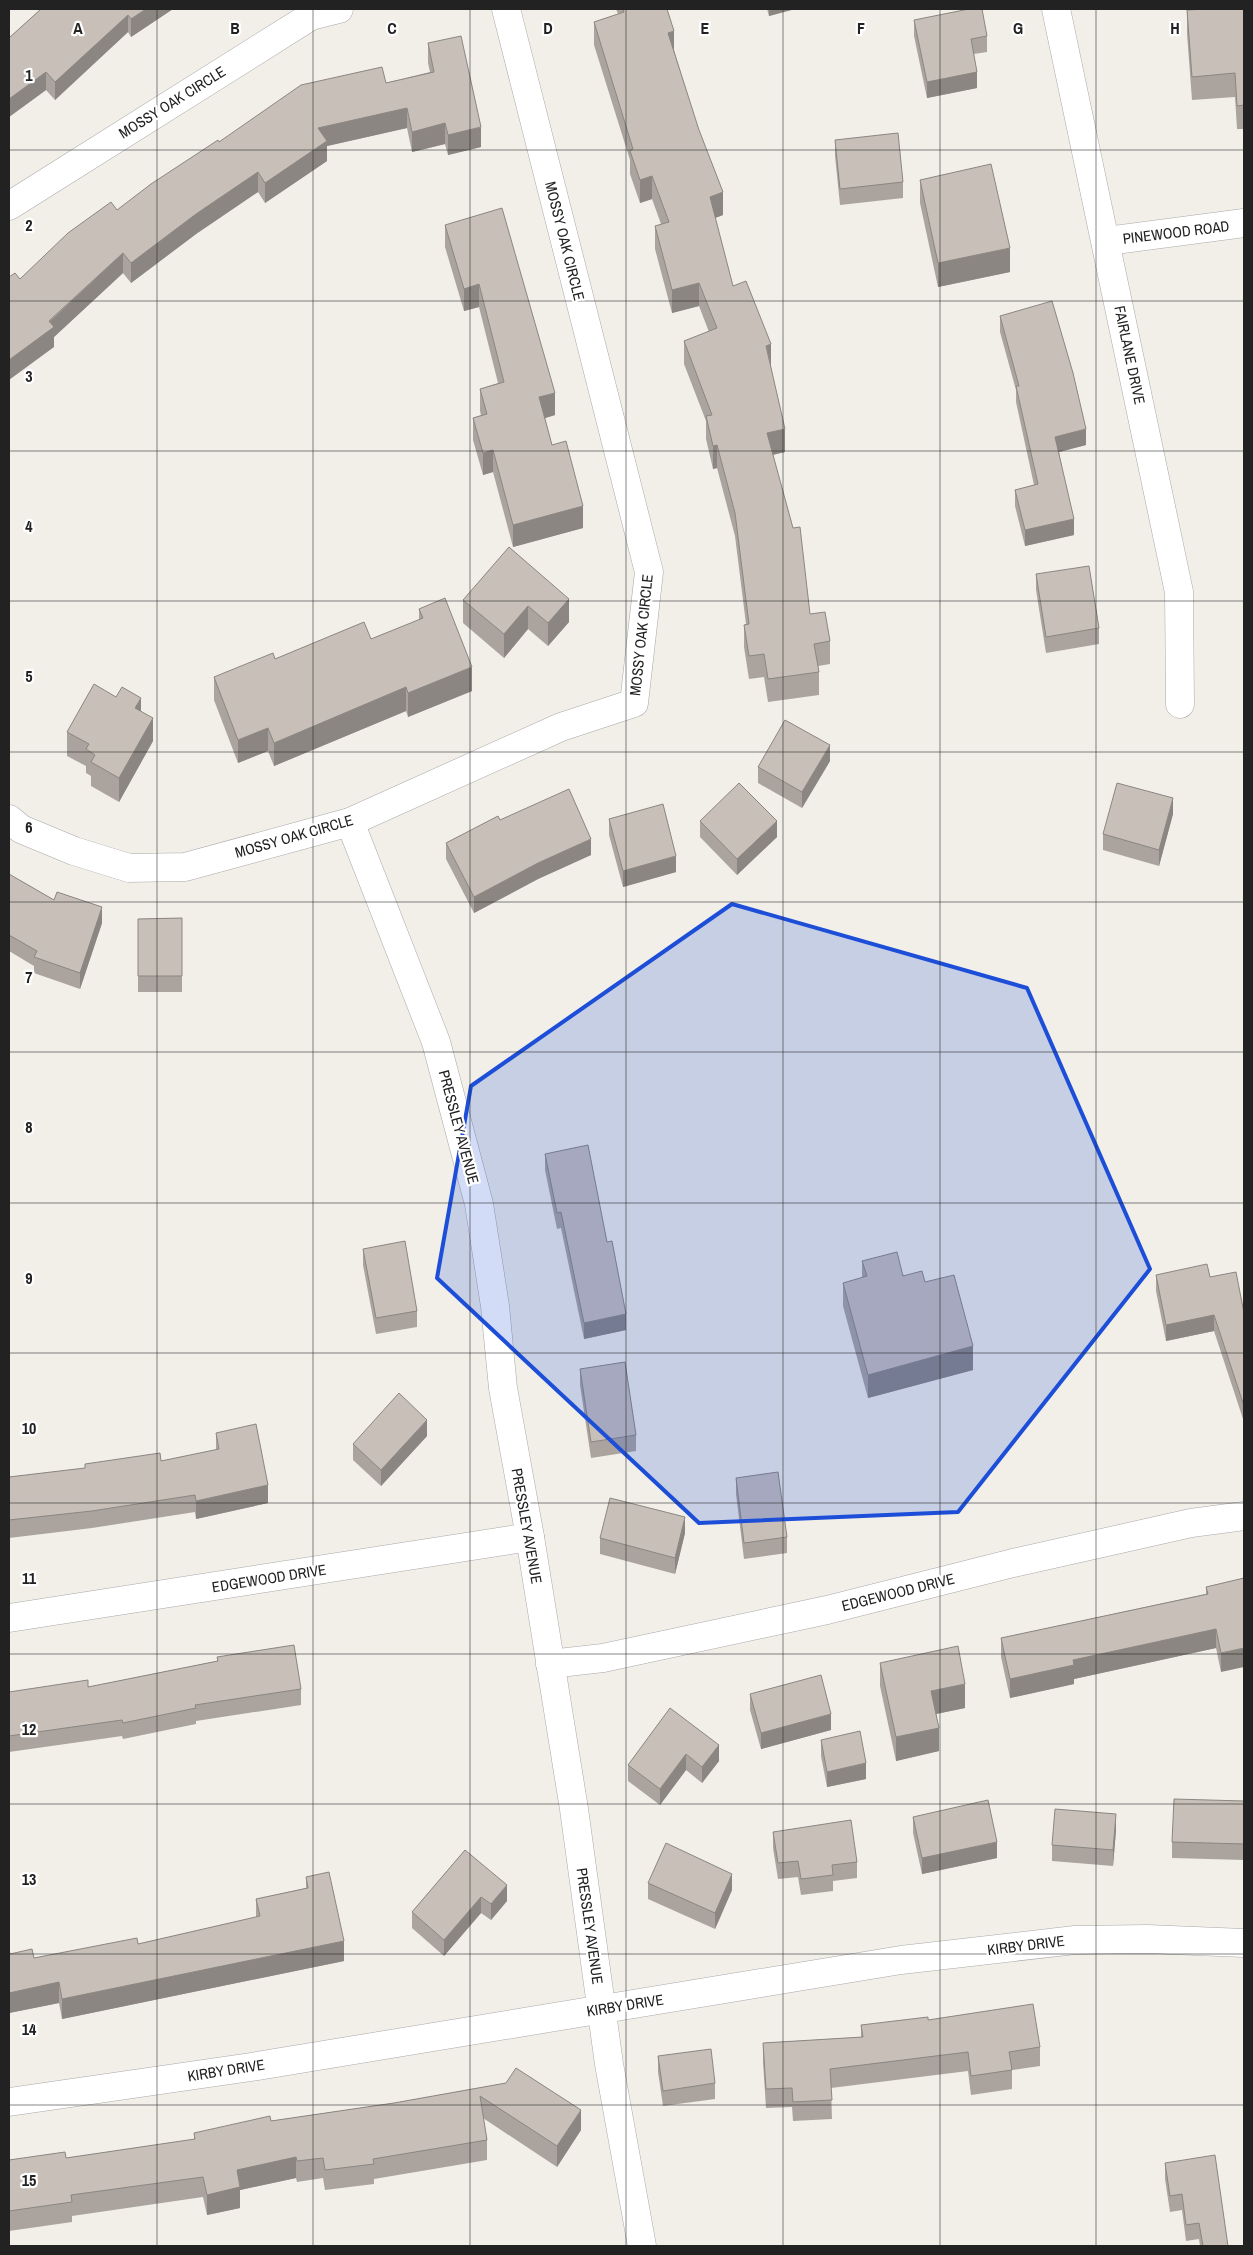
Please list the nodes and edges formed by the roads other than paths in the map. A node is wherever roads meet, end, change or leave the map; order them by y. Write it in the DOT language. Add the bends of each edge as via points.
graph roads {
  1 [pos="339,9"];
  2 [pos="506,9"];
  3 [pos="1056,9"];
  4 [pos="9,206"];
  5 [pos="1244,223"];
  6 [pos="1107,240"];
  7 [pos="1180,704"];
  8 [pos="9,819"];
  9 [pos="350,822"];
  10 [pos="1244,1516"];
  11 [pos="530,1537"];
  12 [pos="9,1618"];
  13 [pos="550,1664"];
  14 [pos="1244,1943"];
  15 [pos="602,2010"];
  16 [pos="9,2102"];
  17 [pos="642,2246"];
  1 -- 4 [label="street, MOSSY OAK CIRCLE" via="311,16"];
  2 -- 9 [label="street, MOSSY OAK CIRCLE" via="649,572 634,703 562,727"];
  3 -- 6 [label="street, FAIRLANE DRIVE"];
  5 -- 6 [label="street, PINEWOOD ROAD"];
  6 -- 7 [label="street, FAIRLANE DRIVE" via="1179,592"];
  8 -- 9 [label="street, MOSSY OAK CIRCLE" via="21,829 74,851 129,868 185,867"];
  9 -- 11 [label="street, PRESSLEY AVENUE" via="436,1042 479,1204 503,1388"];
  10 -- 13 [label="street, EDGEWOOD DRIVE" via="1191,1523 827,1610 622,1654"];
  11 -- 12 [label="street, EDGEWOOD DRIVE"];
  11 -- 13 [label="street, PRESSLEY AVENUE"];
  13 -- 15 [label="street, PRESSLEY AVENUE"];
  14 -- 15 [label="street, KIRBY DRIVE" via="1075,1940 901,1960"];
  15 -- 16 [label="street, KIRBY DRIVE" via="251,2067"];
  15 -- 17 [label="street, PRESSLEY AVENUE"];
}
